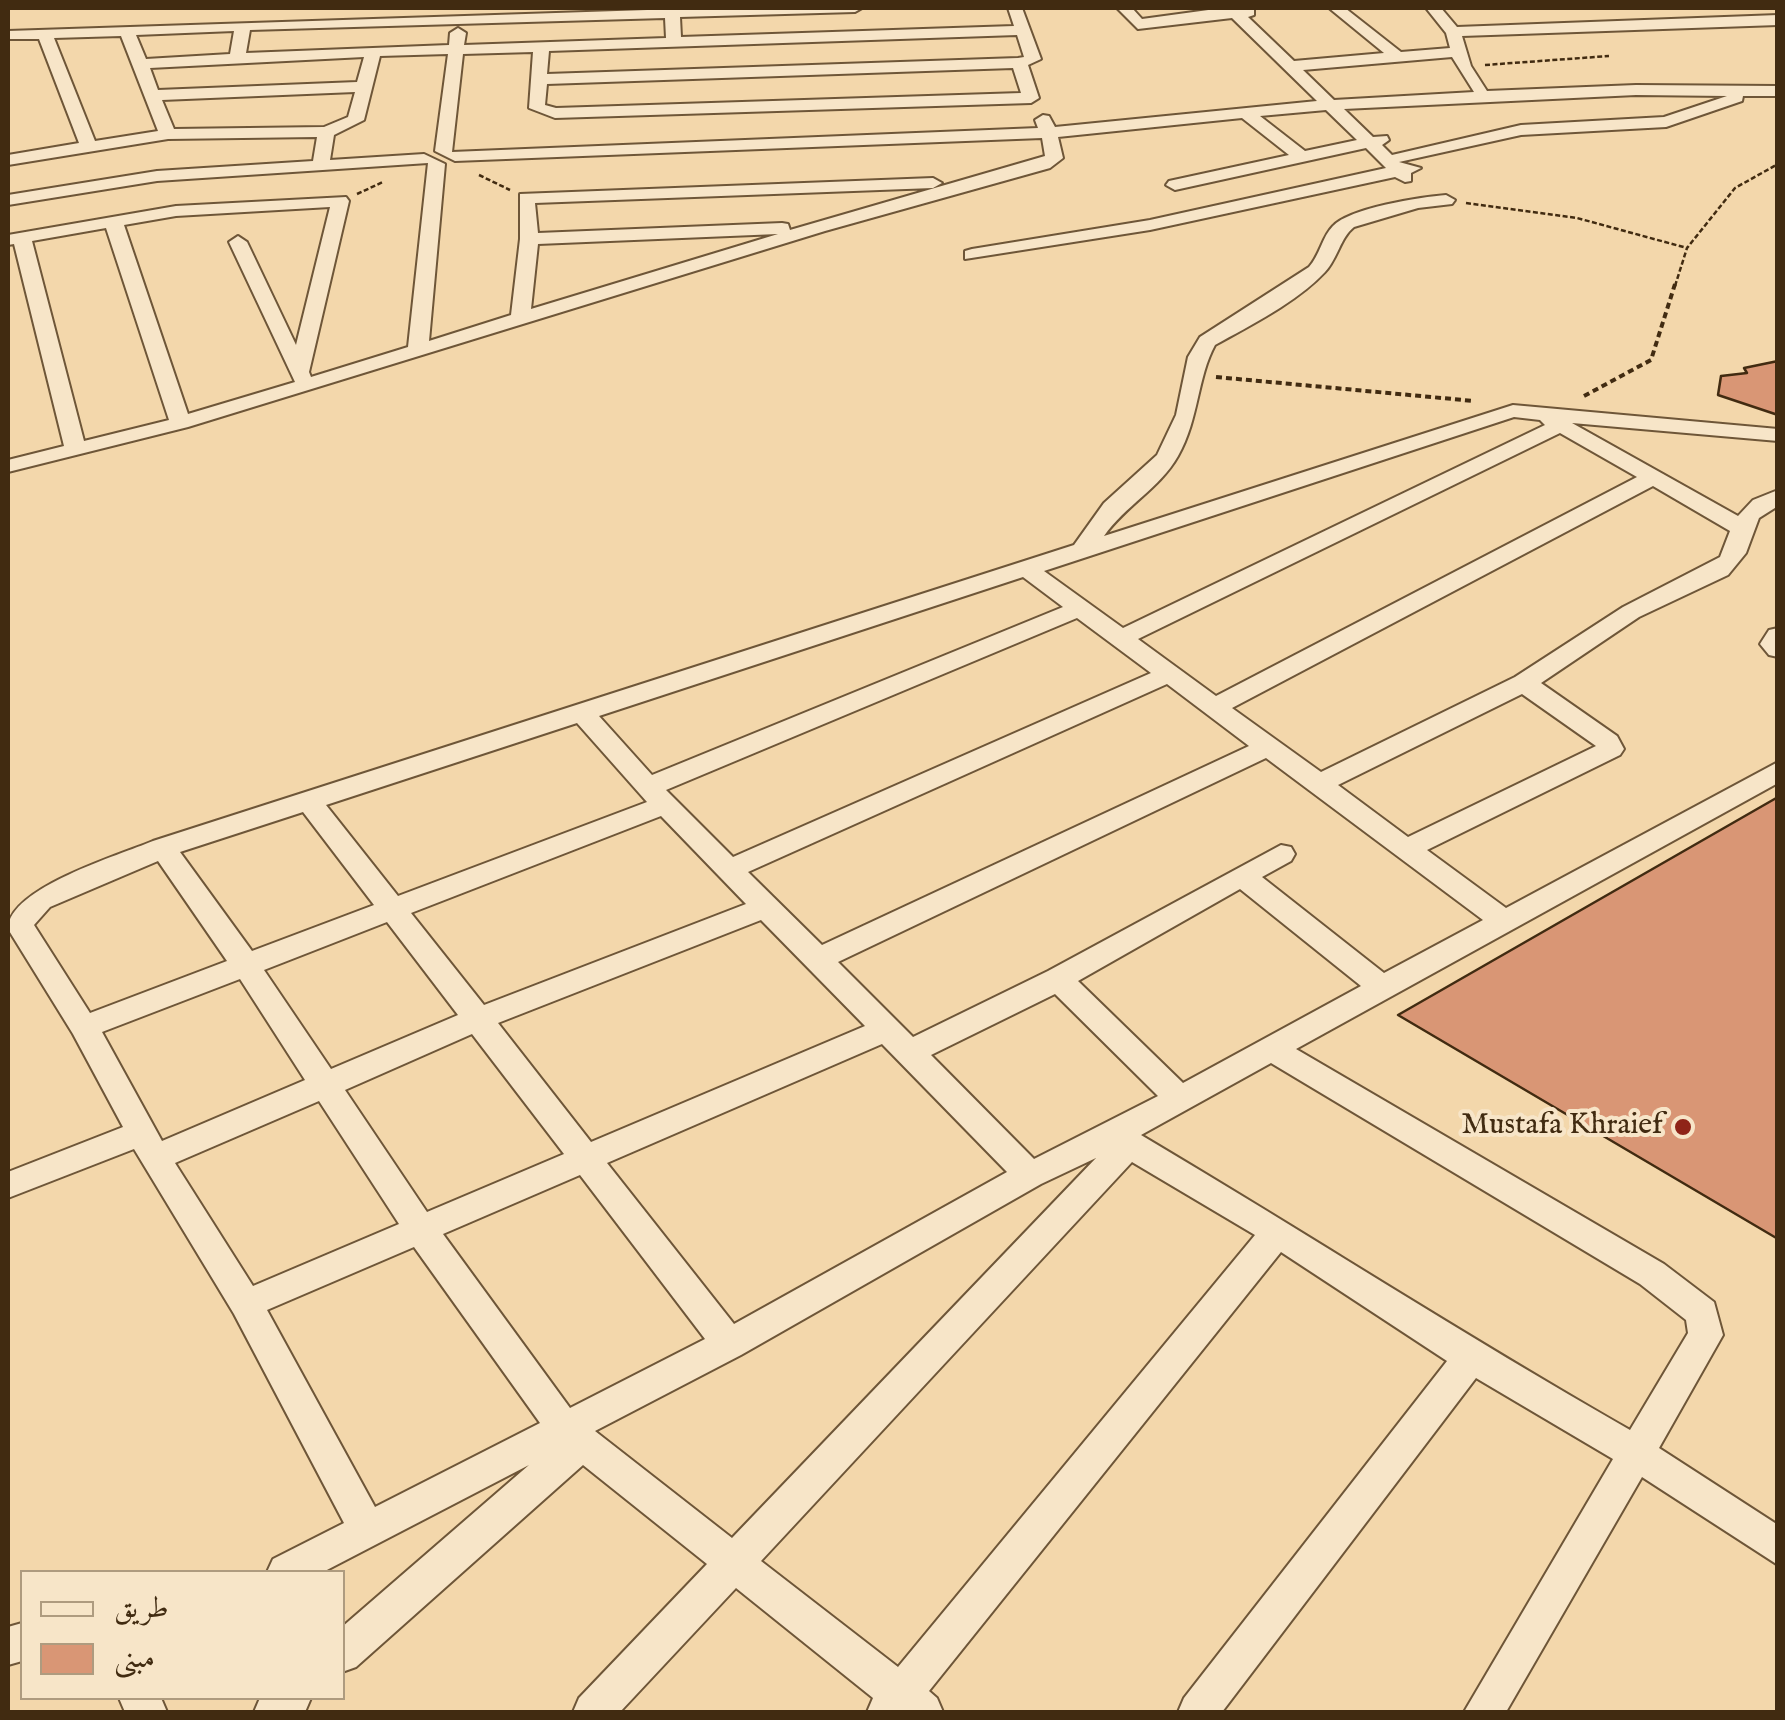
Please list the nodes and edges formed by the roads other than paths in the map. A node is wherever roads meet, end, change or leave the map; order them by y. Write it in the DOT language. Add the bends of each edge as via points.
graph roads {
  1 [pos="855,8"];
  2 [pos="1015,8"];
  3 [pos="1124,8"];
  4 [pos="1336,8"];
  5 [pos="1516,8"];
  6 [pos="1432,9"];
  7 [pos="1241,10"];
  8 [pos="461,13"];
  9 [pos="672,13"];
  10 [pos="1778,20"];
  11 [pos="243,26"];
  12 [pos="1024,30"];
  13 [pos="1512,31"];
  14 [pos="127,32"];
  15 [pos="1453,32"];
  16 [pos="45,34"];
  17 [pos="8,35"];
  18 [pos="674,42"];
  19 [pos="541,47"];
  20 [pos="456,49"];
  21 [pos="373,52"];
  22 [pos="238,58"];
  23 [pos="1398,58"];
  24 [pos="1459,59"];
  25 [pos="1019,63"];
  26 [pos="143,64"];
  27 [pos="1295,66"];
  28 [pos="540,79"];
  29 [pos="1633,86"];
  30 [pos="362,87"];
  31 [pos="1754,87"];
  32 [pos="1778,88"];
  33 [pos="1480,89"];
  34 [pos="156,95"];
  35 [pos="1031,98"];
  36 [pos="1331,104"];
  37 [pos="1247,114"];
  38 [pos="1666,122"];
  39 [pos="326,132"];
  40 [pos="1049,133"];
  41 [pos="168,134"];
  42 [pos="1376,141"];
  43 [pos="89,146"];
  44 [pos="1302,157"];
  45 [pos="442,158"];
  46 [pos="8,160"];
  47 [pos="321,164"];
  48 [pos="1403,165"];
  49 [pos="976,182"];
  50 [pos="1176,185"];
  51 [pos="8,200"];
  52 [pos="113,221"];
  53 [pos="819,227"];
  54 [pos="15,239"];
  55 [pos="529,239"];
  56 [pos="238,242"];
  57 [pos="972,255"];
  58 [pos="520,318"];
  59 [pos="418,348"];
  60 [pos="301,377"];
  61 [pos="1536,411"];
  62 [pos="181,423"];
  63 [pos="1561,425"];
  64 [pos="1778,434"];
  65 [pos="76,450"];
  66 [pos="8,466"];
  67 [pos="1653,477"];
  68 [pos="1772,505"];
  69 [pos="1740,527"];
  70 [pos="1082,550"];
  71 [pos="1027,569"];
  72 [pos="1080,608"];
  73 [pos="1778,635"];
  74 [pos="1122,638"];
  75 [pos="1778,650"];
  76 [pos="1170,674"];
  77 [pos="1524,683"];
  78 [pos="1214,706"];
  79 [pos="583,714"];
  80 [pos="1268,747"];
  81 [pos="1778,772"];
  82 [pos="1318,784"];
  83 [pos="658,796"];
  84 [pos="310,802"];
  85 [pos="163,848"];
  86 [pos="1406,849"];
  87 [pos="1281,854"];
  88 [pos="730,869"];
  89 [pos="1242,876"];
  90 [pos="768,906"];
  91 [pos="395,910"];
  92 [pos="1504,921"];
  93 [pos="820,958"];
  94 [pos="245,964"];
  95 [pos="1058,980"];
  96 [pos="1380,986"];
  97 [pos="478,1019"];
  98 [pos="84,1027"];
  99 [pos="888,1028"];
  100 [pos="1270,1048"];
  101 [pos="911,1052"];
  102 [pos="325,1084"];
  103 [pos="1179,1098"];
  104 [pos="1121,1140"];
  105 [pos="149,1145"];
  106 [pos="583,1160"];
  107 [pos="1030,1175"];
  108 [pos="8,1185"];
  109 [pos="420,1229"];
  110 [pos="1277,1232"];
  111 [pos="246,1304"];
  112 [pos="729,1344"];
  113 [pos="1471,1357"];
  114 [pos="573,1435"];
  115 [pos="1638,1454"];
  116 [pos="369,1532"];
  117 [pos="1778,1547"];
  118 [pos="734,1560"];
  119 [pos="290,1570"];
  120 [pos="345,1649"];
  121 [pos="904,1707"];
  122 [pos="593,1712"];
  123 [pos="1198,1712"];
  124 [pos="1484,1712"];
  1 -- 9 [label="street"];
  2 -- 12 [label="street"];
  3 -- 7 [label="street" via="1138,24"];
  4 -- 23 [label="street"];
  5 -- 13 [label="street"];
  6 -- 15 [label="street"];
  7 -- 27 [label="street"];
  8 -- 9 [label="street"];
  8 -- 11 [label="street"];
  8 -- 20 [label="street"];
  9 -- 18 [label="street"];
  10 -- 13 [label="street"];
  11 -- 14 [label="street"];
  11 -- 22 [label="street"];
  12 -- 18 [label="street"];
  12 -- 25 [label="street" via="1033,60"];
  13 -- 15 [label="street"];
  14 -- 16 [label="street"];
  14 -- 26 [label="street"];
  15 -- 24 [label="street"];
  16 -- 17 [label="street"];
  16 -- 43 [label="street"];
  18 -- 19 [label="street"];
  19 -- 20 [label="street"];
  19 -- 28 [label="street"];
  20 -- 21 [label="street"];
  20 -- 45 [label="street"];
  21 -- 22 [label="street"];
  21 -- 30 [label="street"];
  22 -- 26 [label="street"];
  23 -- 24 [label="street"];
  23 -- 27 [label="street"];
  24 -- 33 [label="street"];
  25 -- 28 [label="street"];
  25 -- 35 [label="street"];
  26 -- 34 [label="street"];
  27 -- 36 [label="street"];
  28 -- 35 [label="street" via="537,108 554,113"];
  29 -- 31 [label="street"];
  29 -- 33 [label="street"];
  29 -- 36 [label="street"];
  29 -- 38 [label="street"];
  30 -- 34 [label="street"];
  30 -- 39 [label="street" via="356,120"];
  31 -- 32 [label="street"];
  31 -- 38 [label="street"];
  33 -- 36 [label="street"];
  34 -- 41 [label="street"];
  35 -- 40 [label="street"];
  36 -- 37 [label="street"];
  36 -- 42 [label="street"];
  37 -- 40 [label="street"];
  37 -- 44 [label="street"];
  38 -- 48 [label="street" via="1521,130"];
  39 -- 41 [label="street"];
  39 -- 47 [label="street"];
  40 -- 45 [label="street"];
  40 -- 49 [label="street" via="1054,158"];
  41 -- 43 [label="street"];
  42 -- 44 [label="street"];
  42 -- 48 [label="street"];
  43 -- 46 [label="street"];
  44 -- 50 [label="street"];
  45 -- 47 [label="street"];
  45 -- 59 [label="street"];
  47 -- 51 [label="street" via="157,176"];
  48 -- 57 [label="street" via="1150,225"];
  48 -- 70 [label="street" via="1439,201 1348,223 1316,271 1207,342 1168,456 1112,508"];
  49 -- 53 [label="street"];
  49 -- 55 [label="street" via="526,198"];
  52 -- 54 [label="street"];
  52 -- 60 [label="street" via="340,201"];
  52 -- 62 [label="street"];
  53 -- 55 [label="street"];
  53 -- 58 [label="street"];
  54 -- 65 [label="street"];
  55 -- 58 [label="street"];
  56 -- 60 [label="street"];
  58 -- 59 [label="street"];
  59 -- 60 [label="street"];
  60 -- 62 [label="street"];
  61 -- 63 [label="street"];
  61 -- 64 [label="street"];
  61 -- 70 [label="street" via="1513,410"];
  62 -- 65 [label="street"];
  63 -- 67 [label="street"];
  63 -- 74 [label="street"];
  65 -- 66 [label="street"];
  67 -- 69 [label="street"];
  67 -- 78 [label="street"];
  68 -- 69 [label="street"];
  69 -- 77 [label="street" via="1726,566 1631,612"];
  70 -- 71 [label="street"];
  71 -- 72 [label="street"];
  71 -- 79 [label="street"];
  72 -- 74 [label="street"];
  72 -- 83 [label="street"];
  73 -- 75 [label="street" via="1772,644"];
  74 -- 76 [label="street"];
  76 -- 78 [label="street"];
  76 -- 88 [label="street"];
  77 -- 82 [label="street"];
  77 -- 86 [label="street" via="1611,749"];
  78 -- 80 [label="street"];
  79 -- 83 [label="street"];
  79 -- 84 [label="street"];
  80 -- 82 [label="street"];
  80 -- 93 [label="street"];
  81 -- 92 [label="street"];
  82 -- 86 [label="street"];
  83 -- 88 [label="street"];
  83 -- 91 [label="street"];
  84 -- 85 [label="street"];
  84 -- 91 [label="street"];
  85 -- 94 [label="street"];
  85 -- 98 [label="street" via="40,900 20,924"];
  86 -- 92 [label="street"];
  87 -- 89 [label="street"];
  88 -- 90 [label="street"];
  89 -- 95 [label="street"];
  89 -- 96 [label="street"];
  90 -- 93 [label="street"];
  90 -- 97 [label="street"];
  91 -- 94 [label="street"];
  91 -- 97 [label="street"];
  92 -- 96 [label="street"];
  93 -- 99 [label="street"];
  94 -- 98 [label="street"];
  94 -- 102 [label="street"];
  95 -- 101 [label="street"];
  95 -- 103 [label="street"];
  96 -- 100 [label="street"];
  97 -- 102 [label="street"];
  97 -- 106 [label="street"];
  98 -- 105 [label="street"];
  99 -- 101 [label="street"];
  99 -- 106 [label="street"];
  100 -- 103 [label="street"];
  100 -- 115 [label="street" via="1652,1274 1702,1312 1706,1336"];
  101 -- 107 [label="street"];
  102 -- 105 [label="street"];
  102 -- 109 [label="street"];
  103 -- 104 [label="street"];
  104 -- 107 [label="street"];
  104 -- 110 [label="street"];
  104 -- 118 [label="street"];
  105 -- 108 [label="street"];
  105 -- 111 [label="street"];
  106 -- 109 [label="street"];
  106 -- 112 [label="street"];
  107 -- 112 [label="street"];
  109 -- 111 [label="street"];
  109 -- 114 [label="street"];
  110 -- 113 [label="street"];
  110 -- 121 [label="street"];
  111 -- 116 [label="street"];
  112 -- 114 [label="street"];
  113 -- 115 [label="street"];
  113 -- 123 [label="street"];
  114 -- 116 [label="street"];
  114 -- 118 [label="street"];
  114 -- 120 [label="street"];
  115 -- 117 [label="street"];
  115 -- 124 [label="street"];
  116 -- 119 [label="street"];
  118 -- 121 [label="street"];
  118 -- 122 [label="street"];
}
